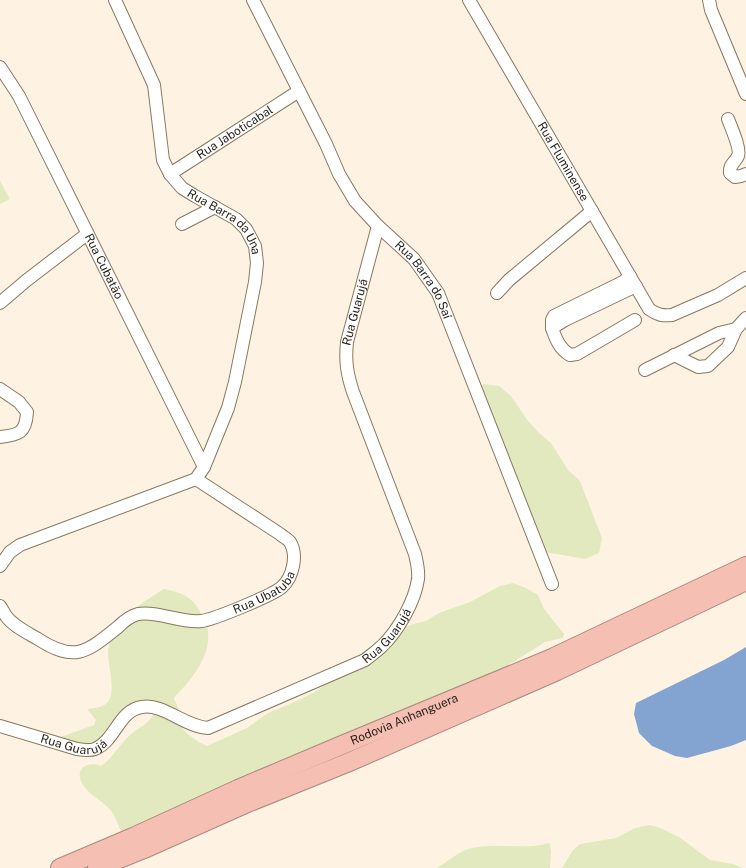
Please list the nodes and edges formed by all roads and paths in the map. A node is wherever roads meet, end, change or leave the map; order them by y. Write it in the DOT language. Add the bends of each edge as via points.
graph roads {
  1 [pos="115,0"];
  2 [pos="253,0"];
  3 [pos="469,0"];
  4 [pos="709,0"];
  5 [pos="0,67"];
  6 [pos="300,91"];
  7 [pos="746,94"];
  8 [pos="728,119"];
  9 [pos="170,174"];
  10 [pos="746,174"];
  11 [pos="215,207"];
  12 [pos="592,211"];
  13 [pos="182,224"];
  14 [pos="378,226"];
  15 [pos="87,234"];
  16 [pos="746,278"];
  17 [pos="633,281"];
  18 [pos="497,294"];
  19 [pos="0,303"];
  20 [pos="746,318"];
  21 [pos="635,320"];
  22 [pos="736,329"];
  23 [pos="674,355"];
  24 [pos="645,370"];
  25 [pos="0,389"];
  26 [pos="0,437"];
  27 [pos="204,467"];
  28 [pos="196,479"];
  29 [pos="0,566"];
  30 [pos="746,566"];
  31 [pos="746,581"];
  32 [pos="552,584"];
  33 [pos="0,606"];
  34 [pos="0,726"];
  35 [pos="60,868"];
  36 [pos="97,868"];
  1 -- 9 [label="street, Rua Barra da Una" via="154,85 163,160"];
  2 -- 6 [label="street, Rua Barra do Saí"];
  3 -- 12 [label="street, Rua Fluminense"];
  4 -- 7 [label="street"];
  5 -- 15 [label="street, Rua Cubatão" via="18,96"];
  6 -- 9 [label="street, Rua Jaboticabal"];
  6 -- 14 [label="street, Rua Barra do Saí" via="339,174 355,201"];
  8 -- 10 [label="street" via="739,150 730,173 735,177"];
  9 -- 11 [label="street, Rua Barra da Una" via="182,188"];
  11 -- 13 [label="street"];
  11 -- 27 [label="street, Rua Barra da Una" via="236,218 246,229 255,246 257,263 256,282 235,382 228,408"];
  12 -- 17 [label="street, Rua Fluminense"];
  12 -- 18 [label="street" via="509,280"];
  14 -- 32 [label="street, Rua Barra do Saí" via="414,259 438,293"];
  14 -- 34 [label="street, Rua Guarujá" via="345,358 353,392 416,554 418,579 414,594 395,631 382,647 365,660 208,728 196,726 163,711 144,706 128,713 103,744 95,749 86,750"];
  15 -- 19 [label="street"];
  15 -- 27 [label="street, Rua Cubatão"];
  16 -- 17 [label="street, Rua Fluminense" via="718,295 664,316 649,309"];
  17 -- 21 [label="street" via="622,282 554,316 552,328 563,351 570,356"];
  20 -- 22 [label="street"];
  22 -- 23 [label="street" via="719,333"];
  22 -- 23 [label="street" via="728,347 708,366 698,367"];
  23 -- 24 [label="street"];
  25 -- 26 [label="street" via="19,402 27,412 22,431"];
  27 -- 28 [label="street, Rua Barra da Una"];
  28 -- 29 [label="street" via="20,545 10,552"];
  28 -- 33 [label="street, Rua Ubatuba" via="290,542 295,559 282,587 202,621 147,613 135,615 95,645 80,652 68,653 47,645 20,627 6,617"];
  30 -- 35 [label="highway, Rodovia Anhanguera" via="552,658 238,789"];
  31 -- 36 [label="highway, Rodovia Anhanguera" via="557,671"];
}
